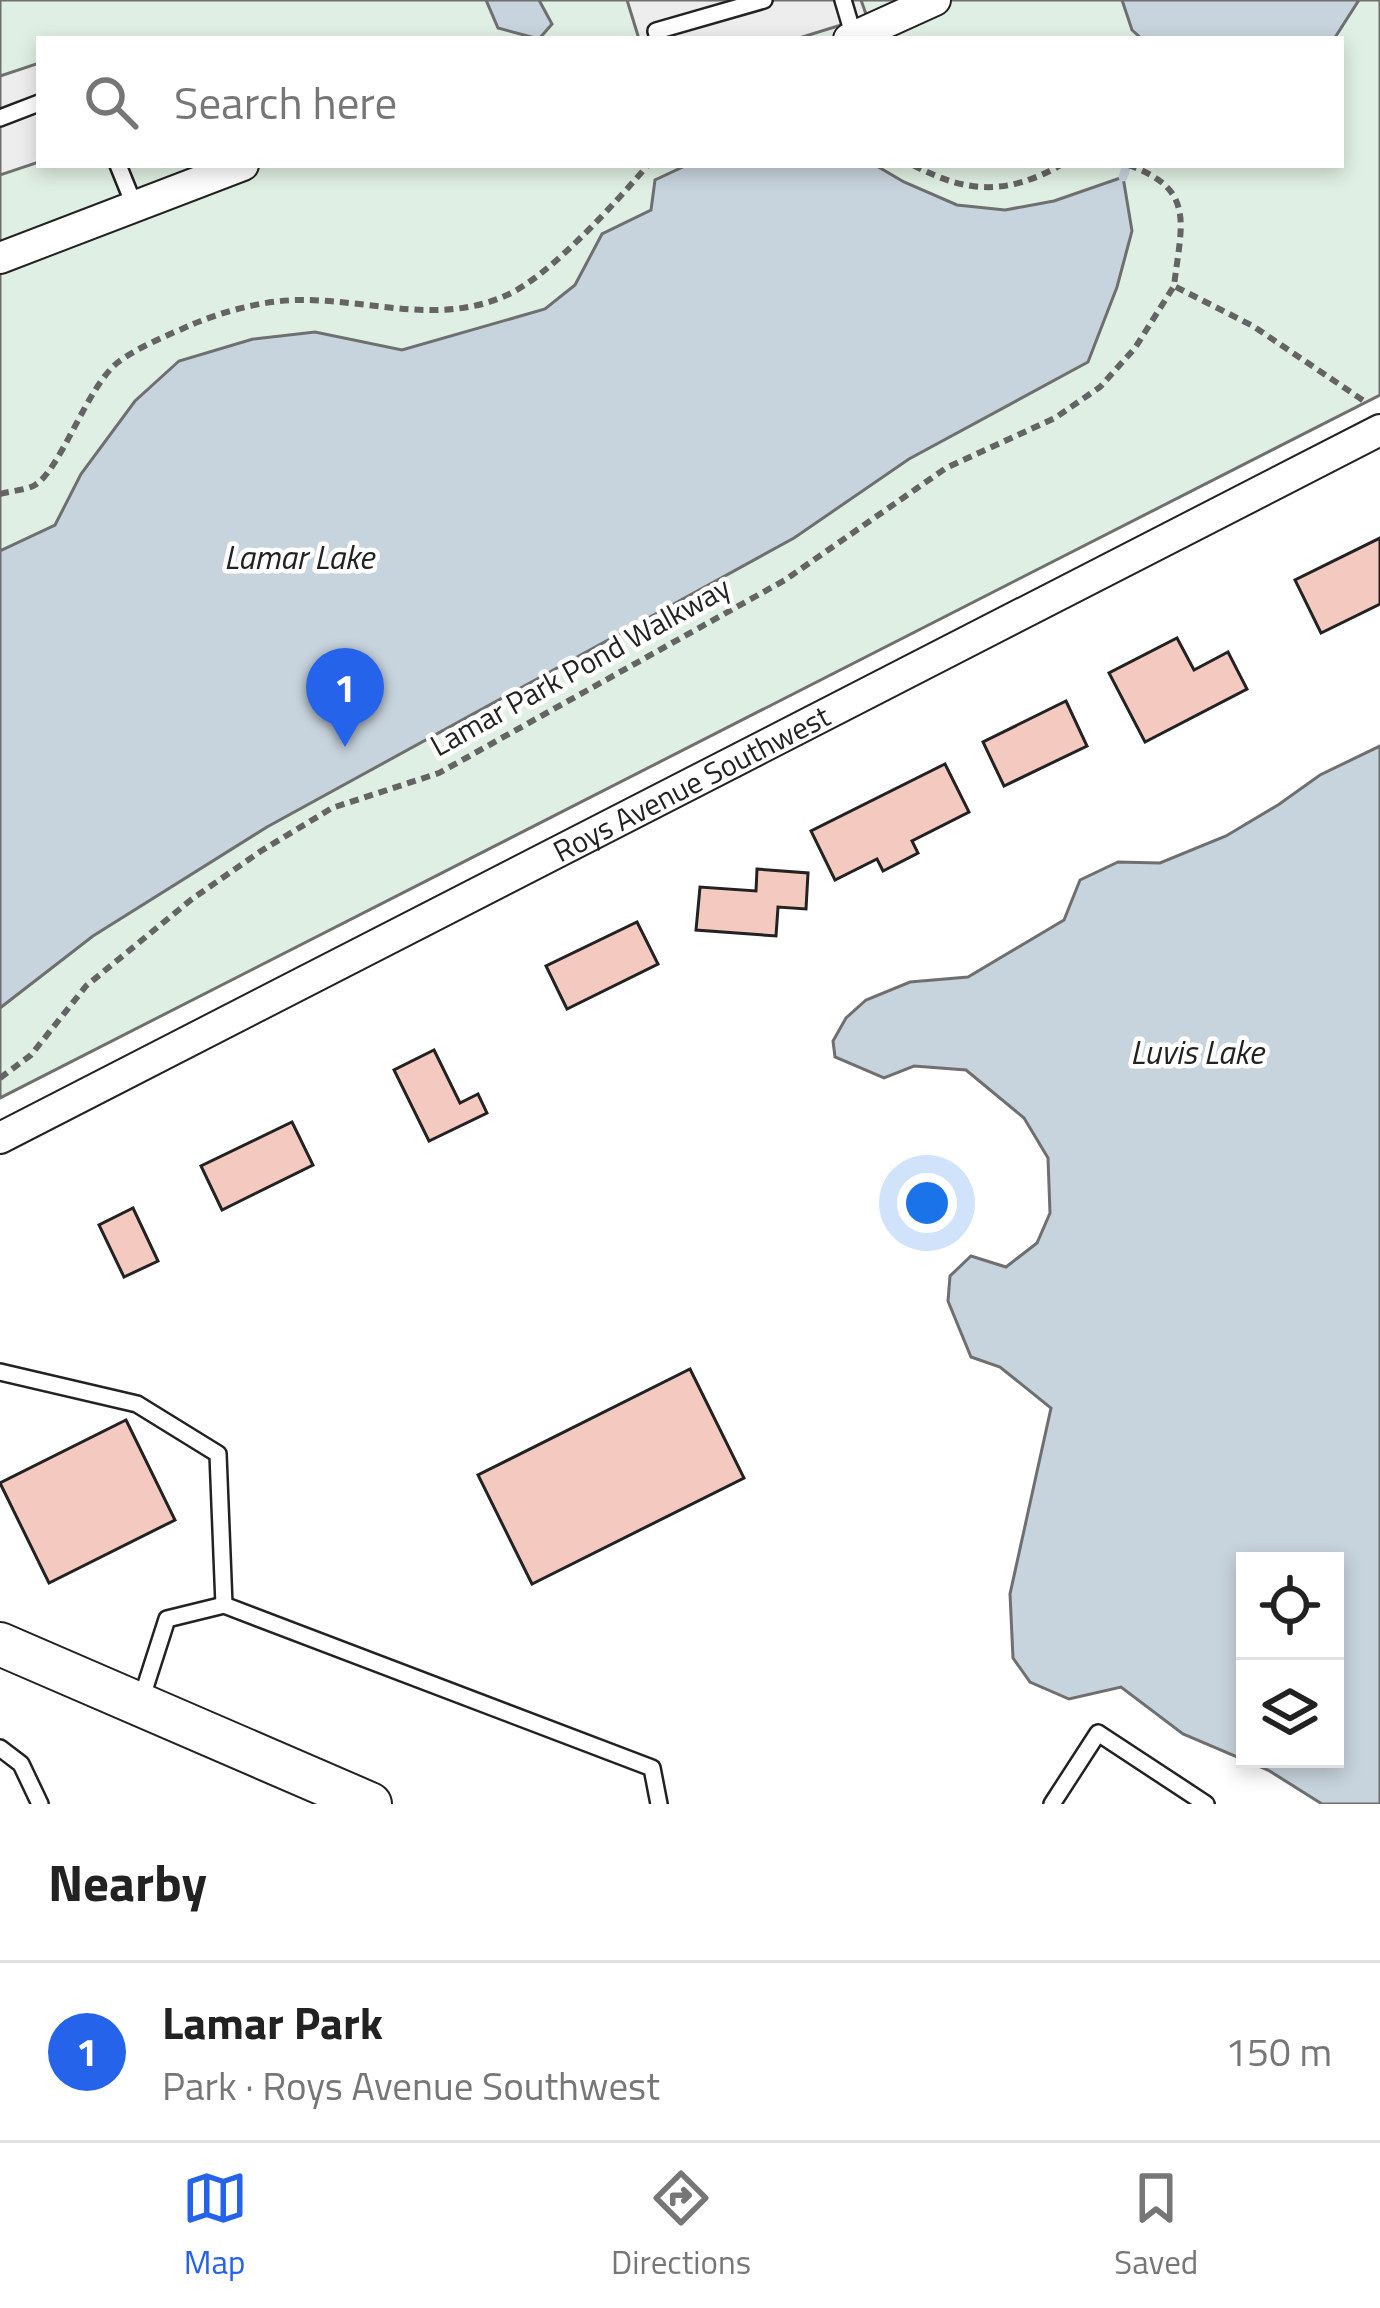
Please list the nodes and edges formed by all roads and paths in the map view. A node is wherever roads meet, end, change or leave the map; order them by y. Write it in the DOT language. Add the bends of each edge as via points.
graph roads {
  1 [pos="764,0"];
  2 [pos="843,0"];
  3 [pos="935,0"];
  4 [pos="657,36"];
  5 [pos="851,36"];
  6 [pos="855,36"];
  7 [pos="36,104"];
  8 [pos="0,118"];
  9 [pos="119,168"];
  10 [pos="236,168"];
  11 [pos="645,168"];
  12 [pos="919,168"];
  13 [pos="1056,168"];
  14 [pos="1136,168"];
  15 [pos="136,208"];
  16 [pos="0,258"];
  17 [pos="1174,286"];
  18 [pos="1380,412"];
  19 [pos="1380,430"];
  20 [pos="0,493"];
  21 [pos="0,1078"];
  22 [pos="0,1138"];
  23 [pos="0,1372"];
  24 [pos="224,1604"];
  25 [pos="0,1644"];
  26 [pos="140,1704"];
  27 [pos="0,1748"];
  28 [pos="40,1804"];
  29 [pos="370,1804"];
  30 [pos="659,1804"];
  31 [pos="1052,1804"];
  32 [pos="1206,1804"];
  1 -- 4 [label="lane"];
  2 -- 5 [label="lane"];
  3 -- 6 [label="street"];
  7 -- 8 [label="lane"];
  9 -- 15 [label="lane"];
  10 -- 15 [label="street"];
  11 -- 20 [label="path" via="573,245 509,295 458,310 264,303 174,334 117,364 34,486"];
  12 -- 13 [label="path" via="978,189 1031,182"];
  14 -- 17 [label="path, Lamar Park Pond Walkway" via="1174,191 1182,212"];
  15 -- 16 [label="street"];
  17 -- 18 [label="path" via="1252,326"];
  17 -- 21 [label="path, Lamar Park Pond Walkway" via="1136,348 1055,418 946,468 785,580 439,773 332,808 261,851 86,986 31,1055"];
  19 -- 22 [label="street, Roys Avenue Southwest"];
  23 -- 24 [label="lane" via="137,1405 218,1454"];
  24 -- 26 [label="lane" via="167,1619"];
  24 -- 30 [label="lane" via="652,1768"];
  25 -- 26 [label="main road"];
  26 -- 29 [label="main road"];
  27 -- 28 [label="lane" via="21,1764"];
  31 -- 32 [label="lane" via="1098,1733"];
}
